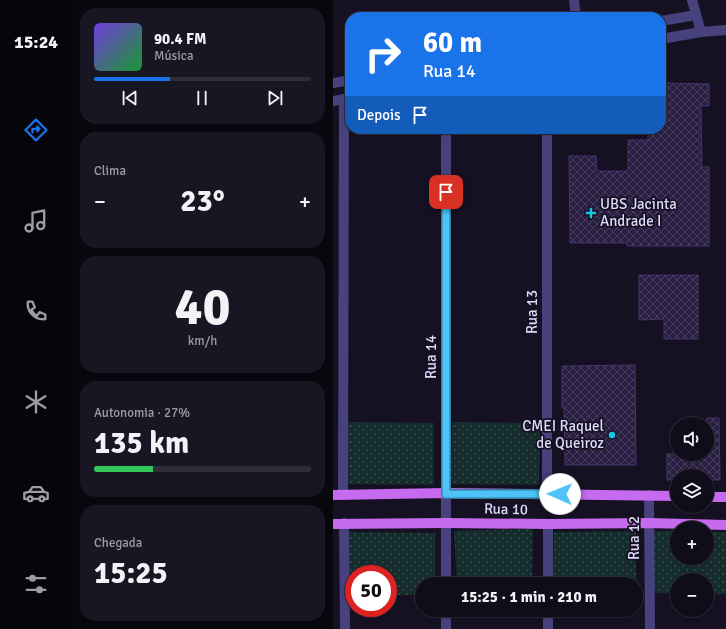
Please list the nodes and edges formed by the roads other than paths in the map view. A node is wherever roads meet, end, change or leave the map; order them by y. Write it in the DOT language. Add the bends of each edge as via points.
graph roads {
  1 [pos="574,0"];
  2 [pos="693,0"];
  3 [pos="575,12"];
  4 [pos="696,15"];
  5 [pos="666,21"];
  6 [pos="726,30"];
  7 [pos="701,32"];
  8 [pos="666,38"];
  9 [pos="345,81"];
  10 [pos="333,83"];
  11 [pos="345,98"];
  12 [pos="333,101"];
  13 [pos="346,134"];
  14 [pos="446,134"];
  15 [pos="547,134"];
  16 [pos="446,494"];
  17 [pos="547,494"];
  18 [pos="338,495"];
  19 [pos="649,496"];
  20 [pos="670,496"];
  21 [pos="714,497"];
  22 [pos="726,497"];
  23 [pos="344,523"];
  24 [pos="446,523"];
  25 [pos="649,523"];
  26 [pos="333,524"];
  27 [pos="548,524"];
  28 [pos="726,525"];
  29 [pos="446,577"];
  30 [pos="548,577"];
  31 [pos="446,617"];
  32 [pos="548,617"];
  33 [pos="345,629"];
  34 [pos="446,629"];
  35 [pos="548,629"];
  36 [pos="649,629"];
  1 -- 3 [label="street"];
  2 -- 4 [label="street"];
  4 -- 5 [label="street"];
  4 -- 7 [label="street"];
  6 -- 7 [label="street"];
  7 -- 8 [label="street"];
  9 -- 10 [label="street"];
  11 -- 12 [label="street"];
  13 -- 18 [label="street"];
  14 -- 16 [label="street, Rua 14"];
  15 -- 17 [label="street, Rua 13"];
  16 -- 17 [label="main road, Rua 10"];
  16 -- 18 [label="main road, Rua 10"];
  16 -- 24 [label="street, Rua 14"];
  17 -- 19 [label="main road, Rua 10"];
  19 -- 20 [label="main road, Rua 10"];
  19 -- 25 [label="street, Rua 12"];
  21 -- 22 [label="main road"];
  23 -- 24 [label="main road, Rua 10"];
  23 -- 26 [label="main road, Rua 10"];
  23 -- 33 [label="street"];
  24 -- 27 [label="main road, Rua 10"];
  24 -- 29 [label="street, Rua 14"];
  25 -- 27 [label="main road, Rua 10"];
  25 -- 28 [label="main road, Rua 10"];
  25 -- 36 [label="street, Rua 12"];
  27 -- 30 [label="street"];
  31 -- 34 [label="street"];
  32 -- 35 [label="street"];
}
